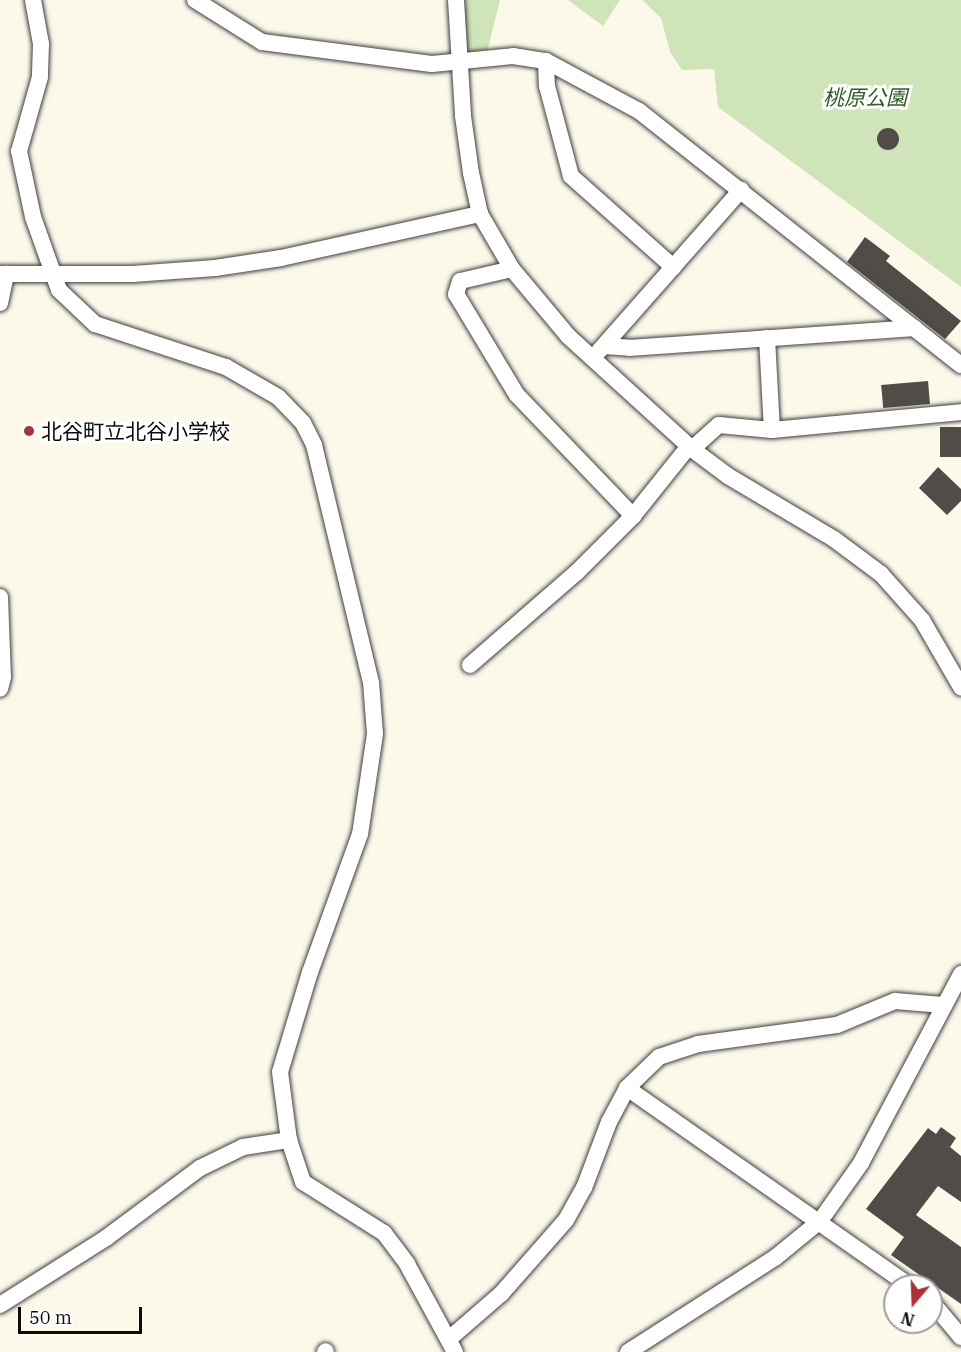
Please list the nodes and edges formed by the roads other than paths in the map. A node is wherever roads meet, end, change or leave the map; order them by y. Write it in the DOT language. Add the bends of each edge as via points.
graph roads {
  1 [pos="33,0"];
  2 [pos="195,0"];
  3 [pos="456,0"];
  4 [pos="546,61"];
  5 [pos="458,62"];
  6 [pos="741,189"];
  7 [pos="480,214"];
  8 [pos="673,267"];
  9 [pos="512,270"];
  10 [pos="3,274"];
  11 [pos="50,274"];
  12 [pos="0,303"];
  13 [pos="914,328"];
  14 [pos="767,338"];
  15 [pos="599,351"];
  16 [pos="961,364"];
  17 [pos="961,412"];
  18 [pos="772,430"];
  19 [pos="690,448"];
  20 [pos="633,516"];
  21 [pos="0,597"];
  22 [pos="470,665"];
  23 [pos="961,687"];
  24 [pos="0,689"];
  25 [pos="961,974"];
  26 [pos="943,1005"];
  27 [pos="627,1088"];
  28 [pos="289,1140"];
  29 [pos="820,1221"];
  30 [pos="893,1274"];
  31 [pos="0,1305"];
  32 [pos="943,1315"];
  33 [pos="961,1337"];
  34 [pos="452,1346"];
  35 [pos="628,1352"];
  1 -- 11 [label="street" via="40,77 19,151"];
  2 -- 5 [label="street" via="262,42 390,60"];
  3 -- 5 [label="street"];
  4 -- 5 [label="street" via="513,56"];
  4 -- 6 [label="street" via="639,111"];
  4 -- 8 [label="street" via="547,86 568,171"];
  5 -- 7 [label="street"];
  6 -- 8 [label="street"];
  6 -- 13 [label="street"];
  7 -- 9 [label="street"];
  7 -- 11 [label="street" via="281,258 215,268 133,274"];
  8 -- 15 [label="street"];
  9 -- 15 [label="street" via="547,313"];
  9 -- 20 [label="street" via="460,280 456,294 517,395"];
  10 -- 11 [label="street"];
  10 -- 12 [label="street"];
  11 -- 28 [label="street" via="65,300 95,324 226,367 278,397 303,423 322,468 333,533 371,682 375,734 360,834 310,972 280,1072"];
  13 -- 14 [label="street"];
  13 -- 16 [label="street"];
  14 -- 15 [label="street"];
  14 -- 18 [label="street"];
  15 -- 19 [label="street"];
  17 -- 18 [label="street"];
  18 -- 19 [label="street" via="719,425"];
  19 -- 20 [label="street"];
  19 -- 23 [label="street" via="728,476 834,539 881,574 922,620"];
  20 -- 22 [label="street" via="576,573"];
  21 -- 24 [label="street"];
  25 -- 26 [label="street"];
  26 -- 27 [label="street" via="895,1001 837,1025 698,1044 659,1058"];
  26 -- 29 [label="street" via="861,1163"];
  27 -- 29 [label="street"];
  27 -- 34 [label="street" via="566,1220"];
  28 -- 31 [label="street" via="243,1147 201,1168 106,1238"];
  28 -- 34 [label="street" via="303,1182 384,1233 407,1264"];
  29 -- 30 [label="street"];
  29 -- 35 [label="street" via="776,1257"];
  32 -- 33 [label="street"];
}
